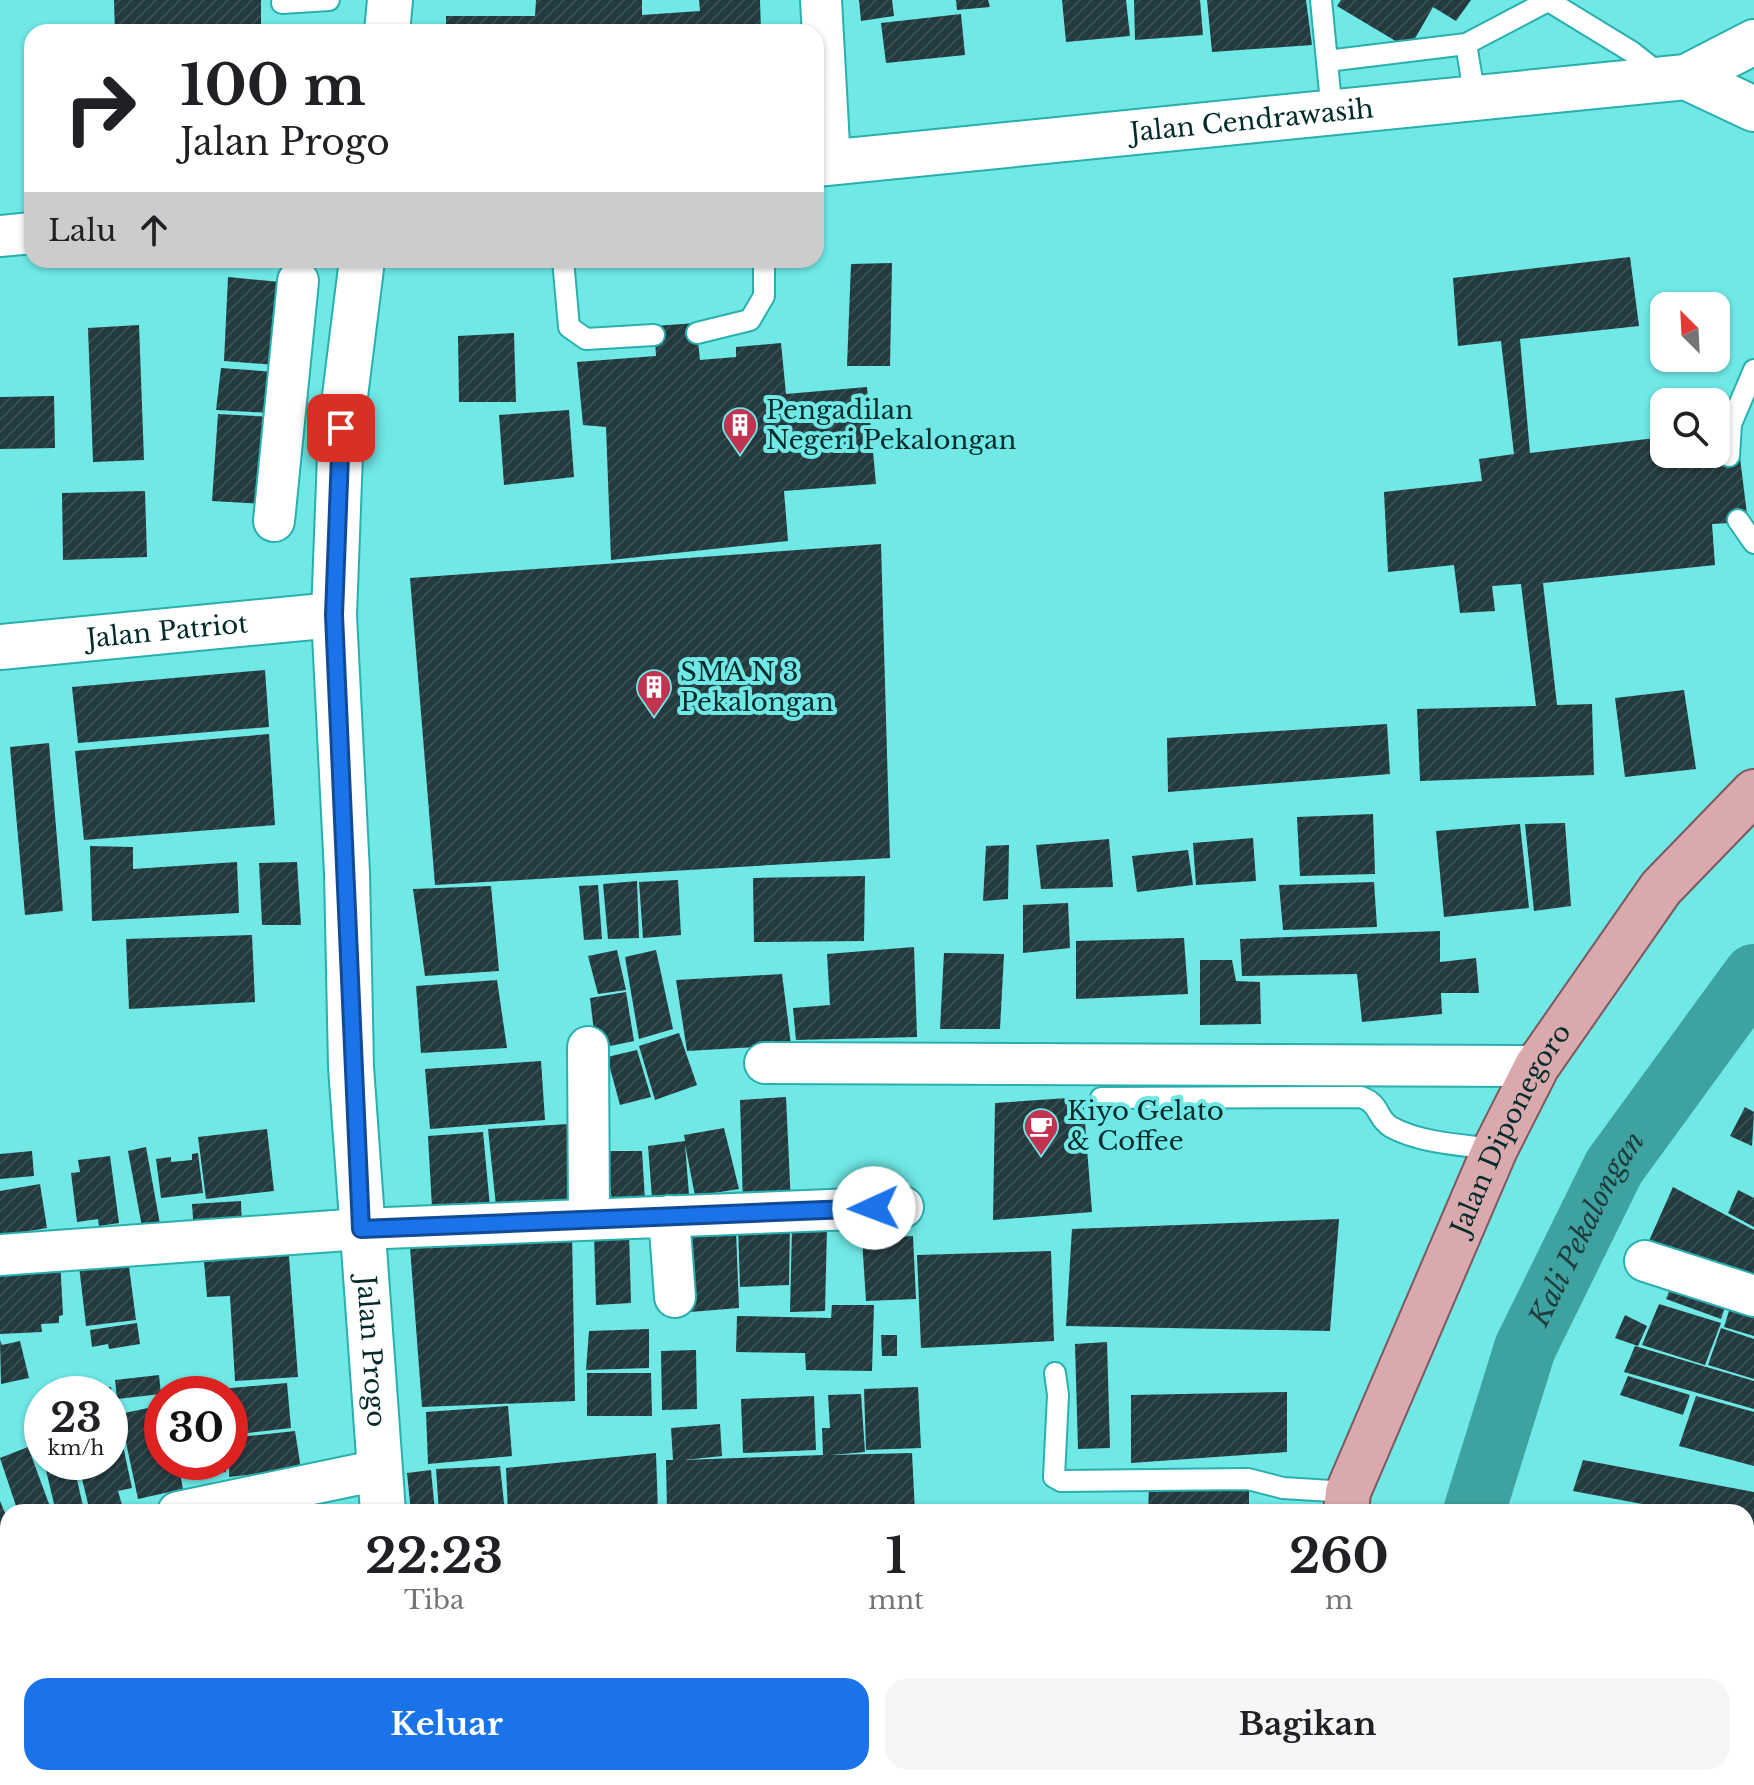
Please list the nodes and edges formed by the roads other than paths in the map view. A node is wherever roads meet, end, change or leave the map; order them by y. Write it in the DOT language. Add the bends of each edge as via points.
graph roads {
  1 [pos="329,0"];
  2 [pos="390,0"];
  3 [pos="821,0"];
  4 [pos="1321,0"];
  5 [pos="1546,1"];
  6 [pos="282,3"];
  7 [pos="388,24"];
  8 [pos="821,24"];
  9 [pos="1754,42"];
  10 [pos="1466,44"];
  11 [pos="1327,61"];
  12 [pos="1677,78"];
  13 [pos="1475,98"];
  14 [pos="1754,109"];
  15 [pos="1332,113"];
  16 [pos="824,164"];
  17 [pos="24,234"];
  18 [pos="0,236"];
  19 [pos="361,268"];
  20 [pos="564,268"];
  21 [pos="764,268"];
  22 [pos="298,281"];
  23 [pos="697,333"];
  24 [pos="654,335"];
  25 [pos="1754,370"];
  26 [pos="282,419"];
  27 [pos="341,428"];
  28 [pos="1730,440"];
  29 [pos="1738,520"];
  30 [pos="274,521"];
  31 [pos="1754,543"];
  32 [pos="334,615"];
  33 [pos="0,647"];
  34 [pos="1754,792"];
  35 [pos="588,1047"];
  36 [pos="765,1063"];
  37 [pos="1537,1066"];
  38 [pos="1101,1098"];
  39 [pos="1495,1149"];
  40 [pos="903,1207"];
  41 [pos="669,1216"];
  42 [pos="589,1217"];
  43 [pos="361,1229"];
  44 [pos="0,1255"];
  45 [pos="1645,1261"];
  46 [pos="1754,1296"];
  47 [pos="675,1297"];
  48 [pos="1055,1373"];
  49 [pos="381,1491"];
  50 [pos="1347,1502"];
  51 [pos="255,1504"];
  1 -- 6 [label="lane"];
  2 -- 7 [label="street"];
  3 -- 8 [label="street"];
  4 -- 11 [label="lane"];
  5 -- 10 [label="lane"];
  5 -- 12 [label="lane"];
  9 -- 12 [label="street, Jalan Cendrawasih"];
  10 -- 11 [label="lane"];
  10 -- 13 [label="lane"];
  11 -- 15 [label="lane"];
  12 -- 13 [label="street, Jalan Cendrawasih"];
  12 -- 14 [label="street"];
  13 -- 15 [label="street, Jalan Cendrawasih"];
  15 -- 16 [label="street, Jalan Cendrawasih"];
  17 -- 18 [label="street"];
  19 -- 27 [label="street, Jalan Progo"];
  20 -- 24 [label="lane" via="569,327 586,339"];
  21 -- 23 [label="lane" via="764,296 750,320"];
  22 -- 26 [label="street"];
  25 -- 28 [label="lane" via="1731,424"];
  26 -- 27 [label="street"];
  26 -- 30 [label="street"];
  27 -- 32 [label="street, Jalan Progo"];
  29 -- 31 [label="lane"];
  32 -- 33 [label="street, Jalan Patriot"];
  32 -- 43 [label="street, Jalan Progo"];
  34 -- 37 [label="main road, Jalan Diponegoro" via="1661,888"];
  35 -- 42 [label="street"];
  36 -- 37 [label="street"];
  37 -- 39 [label="main road, Jalan Diponegoro"];
  38 -- 39 [label="lane" via="1361,1097 1373,1101 1391,1126 1440,1142"];
  39 -- 50 [label="main road, Jalan Diponegoro"];
  40 -- 41 [label="street"];
  41 -- 42 [label="street"];
  41 -- 47 [label="street"];
  42 -- 43 [label="street"];
  43 -- 44 [label="street"];
  43 -- 49 [label="street, Jalan Progo"];
  45 -- 46 [label="street"];
  48 -- 50 [label="lane" via="1054,1477 1061,1481 1248,1479"];
  49 -- 51 [label="street"];
}
